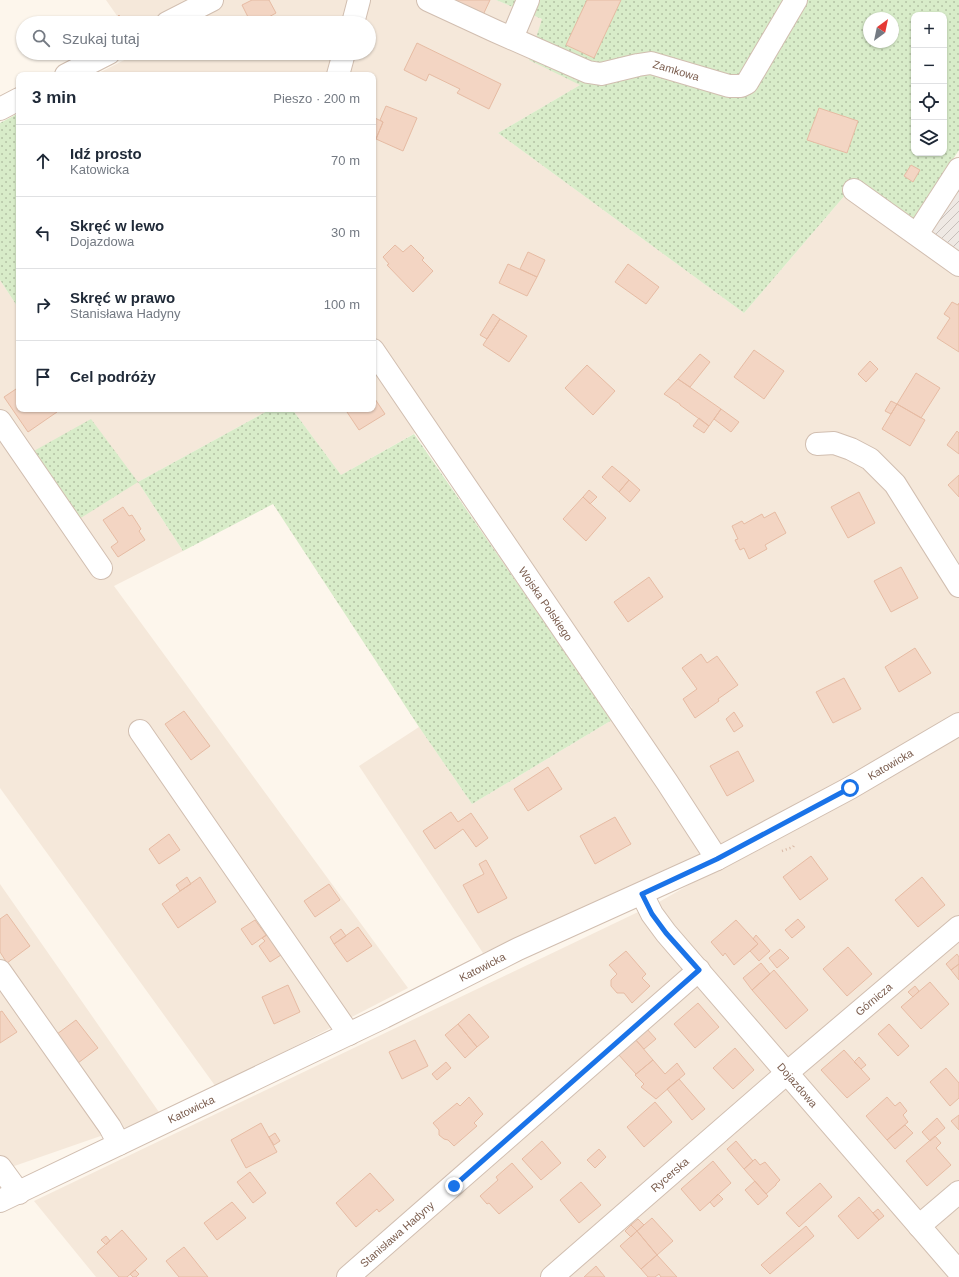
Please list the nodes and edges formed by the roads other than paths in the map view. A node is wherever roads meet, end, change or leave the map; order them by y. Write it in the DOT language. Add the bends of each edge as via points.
graph roads {
  1 [pos="212,0"];
  2 [pos="359,0"];
  3 [pos="428,0"];
  4 [pos="528,0"];
  5 [pos="796,0"];
  6 [pos="181,16"];
  7 [pos="355,16"];
  8 [pos="512,38"];
  9 [pos="95,60"];
  10 [pos="342,60"];
  11 [pos="72,72"];
  12 [pos="339,72"];
  13 [pos="16,101"];
  14 [pos="0,109"];
  15 [pos="959,169"];
  16 [pos="854,190"];
  17 [pos="917,234"];
  18 [pos="959,265"];
  19 [pos="376,354"];
  20 [pos="0,422"];
  21 [pos="817,444"];
  22 [pos="101,568"];
  23 [pos="959,586"];
  24 [pos="959,724"];
  25 [pos="140,731"];
  26 [pos="717,859"];
  27 [pos="642,894"];
  28 [pos="959,927"];
  29 [pos="699,970"];
  30 [pos="0,971"];
  31 [pos="349,1034"];
  32 [pos="788,1072"];
  33 [pos="119,1144"];
  34 [pos="0,1167"];
  35 [pos="959,1192"];
  36 [pos="9,1197"];
  37 [pos="919,1226"];
  38 [pos="959,1272"];
  39 [pos="348,1277"];
  40 [pos="552,1277"];
  1 -- 6 [label="street"];
  2 -- 7 [label="street"];
  3 -- 8 [label="street, Zamkowa"];
  4 -- 8 [label="street"];
  5 -- 8 [label="street, Zamkowa" via="747,83 741,86 729,86 651,63 601,74 588,72"];
  9 -- 11 [label="street"];
  10 -- 12 [label="street"];
  13 -- 14 [label="street"];
  15 -- 17 [label="street"];
  16 -- 17 [label="street"];
  17 -- 18 [label="street"];
  19 -- 26 [label="street, Wojska Polskiego"];
  20 -- 22 [label="street"];
  21 -- 23 [label="street" via="834,443 870,459 894,484"];
  24 -- 26 [label="street, Katowicka" via="850,788"];
  25 -- 31 [label="street"];
  26 -- 27 [label="street, Katowicka"];
  27 -- 29 [label="street, Dojazdowa" via="666,933"];
  27 -- 31 [label="street, Katowicka" via="518,949"];
  28 -- 32 [label="street, Górnicza"];
  29 -- 32 [label="street, Dojazdowa"];
  29 -- 39 [label="street, Stanisława Hadyny"];
  30 -- 33 [label="street" via="110,1127"];
  31 -- 33 [label="street, Katowicka"];
  32 -- 37 [label="street, Dojazdowa"];
  32 -- 40 [label="street, Rycerska"];
  33 -- 36 [label="street, Katowicka"];
  34 -- 36 [label="street"];
  35 -- 37 [label="street"];
  37 -- 38 [label="street, Dojazdowa"];
}
